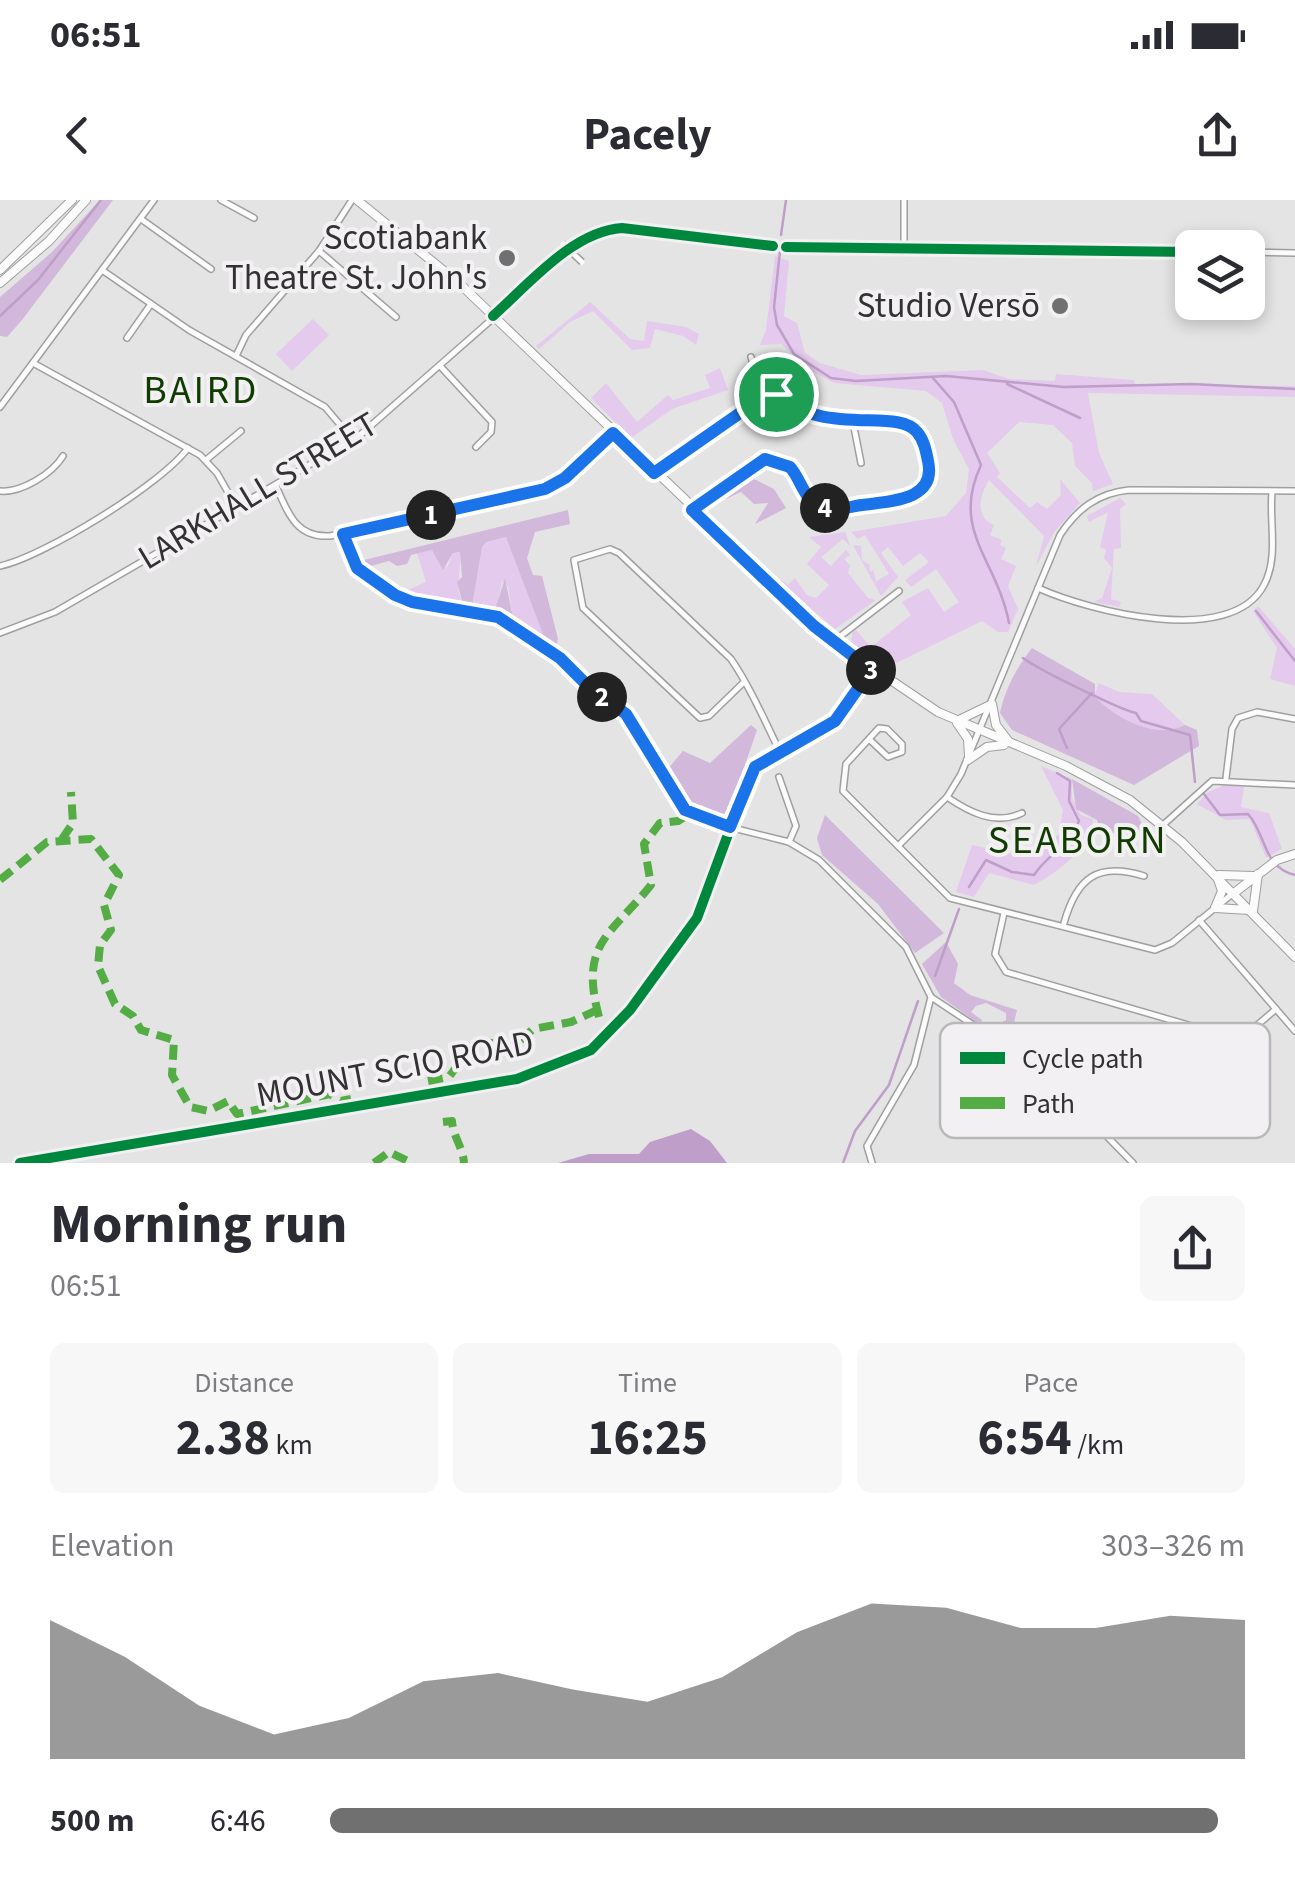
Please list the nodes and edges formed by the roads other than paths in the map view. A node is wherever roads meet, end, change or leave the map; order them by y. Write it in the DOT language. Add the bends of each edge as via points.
graph roads {
  1 [pos="72,200"];
  2 [pos="86,200"];
  3 [pos="154,200"];
  4 [pos="221,200"];
  5 [pos="354,200"];
  6 [pos="904,200"];
  7 [pos="254,218"];
  8 [pos="141,219"];
  9 [pos="564,244"];
  10 [pos="904,248"];
  11 [pos="319,250"];
  12 [pos="1175,252"];
  13 [pos="1265,252"];
  14 [pos="1295,253"];
  15 [pos="582,262"];
  16 [pos="211,269"];
  17 [pos="0,270"];
  18 [pos="102,270"];
  19 [pos="0,283"];
  20 [pos="152,304"];
  21 [pos="493,316"];
  22 [pos="396,317"];
  23 [pos="127,338"];
  24 [pos="236,356"];
  25 [pos="751,356"];
  26 [pos="33,362"];
  27 [pos="440,366"];
  28 [pos="773,390"];
  29 [pos="0,407"];
  30 [pos="852,421"];
  31 [pos="241,431"];
  32 [pos="613,433"];
  33 [pos="353,440"];
  34 [pos="476,447"];
  35 [pos="188,448"];
  36 [pos="63,456"];
  37 [pos="206,460"];
  38 [pos="861,463"];
  39 [pos="654,473"];
  40 [pos="276,486"];
  41 [pos="0,490"];
  42 [pos="1272,491"];
  43 [pos="1295,491"];
  44 [pos="238,508"];
  45 [pos="692,510"];
  46 [pos="343,534"];
  47 [pos="0,566"];
  48 [pos="1038,588"];
  49 [pos="898,590"];
  50 [pos="0,633"];
  51 [pos="832,642"];
  52 [pos="871,670"];
  53 [pos="744,682"];
  54 [pos="992,704"];
  55 [pos="954,720"];
  56 [pos="1295,720"];
  57 [pos="981,732"];
  58 [pos="869,740"];
  59 [pos="1014,746"];
  60 [pos="779,750"];
  61 [pos="968,760"];
  62 [pos="779,777"];
  63 [pos="1226,778"];
  64 [pos="1295,785"];
  65 [pos="947,797"];
  66 [pos="1022,813"];
  67 [pos="1163,825"];
  68 [pos="730,827"];
  69 [pos="789,842"];
  70 [pos="897,846"];
  71 [pos="1295,854"];
  72 [pos="1258,874"];
  73 [pos="1216,875"];
  74 [pos="1144,876"];
  75 [pos="1234,893"];
  76 [pos="1215,908"];
  77 [pos="1004,912"];
  78 [pos="1253,912"];
  79 [pos="1199,920"];
  80 [pos="1064,924"];
  81 [pos="1295,957"];
  82 [pos="930,997"];
  83 [pos="1276,1010"];
  84 [pos="970,1023"];
  85 [pos="1187,1023"];
  86 [pos="1259,1023"];
  87 [pos="1295,1031"];
  88 [pos="1110,1138"];
  89 [pos="20,1163"];
  90 [pos="872,1163"];
  91 [pos="1134,1163"];
  1 -- 17 [label="main road"];
  2 -- 19 [label="main road"];
  3 -- 8 [label="street"];
  4 -- 7 [label="street"];
  5 -- 11 [label="street"];
  5 -- 21 [label="main road" via="417,246"];
  6 -- 10 [label="street"];
  8 -- 16 [label="street"];
  8 -- 18 [label="street"];
  9 -- 15 [label="street, bridge"];
  10 -- 12 [label="street, LARKHALL STREET"];
  10 -- 21 [label="street, LARKHALL STREET" via="786,247 605,230 580,242"];
  11 -- 22 [label="street"];
  11 -- 24 [label="street" via="246,335"];
  13 -- 14 [label="street"];
  18 -- 20 [label="street"];
  18 -- 26 [label="street"];
  20 -- 23 [label="street"];
  20 -- 24 [label="street"];
  21 -- 27 [label="street, LARKHALL STREET"];
  21 -- 32 [label="main road"];
  24 -- 33 [label="street" via="325,407"];
  25 -- 28 [label="street"];
  26 -- 29 [label="street"];
  26 -- 35 [label="street"];
  27 -- 33 [label="street, LARKHALL STREET"];
  27 -- 34 [label="street" via="492,422"];
  28 -- 30 [label="street" via="807,415"];
  28 -- 39 [label="street"];
  30 -- 38 [label="street"];
  30 -- 45 [label="street" via="912,427 929,466 923,488 910,498 831,509 812,502 790,467 765,459"];
  31 -- 37 [label="street"];
  32 -- 39 [label="main road"];
  32 -- 46 [label="street" via="545,489"];
  33 -- 40 [label="street, LARKHALL STREET"];
  35 -- 37 [label="street"];
  35 -- 47 [label="street" via="145,487 40,552"];
  36 -- 41 [label="street" via="18,489"];
  37 -- 44 [label="street"];
  39 -- 45 [label="main road"];
  40 -- 44 [label="street, LARKHALL STREET"];
  40 -- 46 [label="street" via="300,528 319,536"];
  42 -- 43 [label="street"];
  42 -- 48 [label="street" via="1137,489 1098,498 1060,534"];
  42 -- 48 [label="street" via="1270,571 1253,600 1230,614 1124,614"];
  44 -- 50 [label="street, LARKHALL STREET" via="55,612"];
  45 -- 51 [label="main road"];
  46 -- 68 [label="street" via="354,563 395,595 498,617 560,658 626,714 685,810"];
  48 -- 54 [label="street"];
  49 -- 51 [label="street"];
  51 -- 52 [label="main road"];
  52 -- 55 [label="main road"];
  52 -- 60 [label="street, MOUNT SCIO ROAD" via="835,721"];
  53 -- 53 [label="street" via="700,718 583,608 574,560 616,551 724,652"];
  53 -- 60 [label="street"];
  54 -- 55 [label="main road"];
  54 -- 57 [label="street"];
  54 -- 59 [label="main road" via="996,725"];
  55 -- 57 [label="main road"];
  55 -- 61 [label="main road" via="968,739"];
  56 -- 63 [label="street" via="1258,712 1238,718"];
  57 -- 59 [label="main road"];
  57 -- 61 [label="street"];
  58 -- 58 [label="street" via="878,728 887,729 902,752 888,757"];
  58 -- 70 [label="street" via="846,764 841,784"];
  59 -- 61 [label="main road" via="987,746"];
  59 -- 67 [label="main road" via="1094,779"];
  60 -- 68 [label="street, MOUNT SCIO ROAD" via="750,774"];
  61 -- 65 [label="street"];
  62 -- 69 [label="street" via="796,826"];
  63 -- 64 [label="street"];
  63 -- 67 [label="street" via="1198,789"];
  65 -- 66 [label="street" via="975,815"];
  65 -- 70 [label="street"];
  67 -- 73 [label="main road"];
  68 -- 69 [label="street"];
  68 -- 89 [label="street, MOUNT SCIO ROAD" via="690,929 612,1033 574,1058 500,1082"];
  69 -- 82 [label="street" via="830,869 891,930"];
  70 -- 77 [label="street" via="950,898"];
  71 -- 72 [label="main road"];
  72 -- 73 [label="main road"];
  72 -- 75 [label="main road"];
  72 -- 78 [label="main road"];
  73 -- 75 [label="main road"];
  73 -- 76 [label="main road" via="1222,891"];
  74 -- 80 [label="street" via="1099,871 1071,898"];
  75 -- 76 [label="street"];
  75 -- 78 [label="main road"];
  76 -- 78 [label="main road"];
  76 -- 79 [label="street"];
  77 -- 80 [label="street"];
  77 -- 85 [label="street" via="994,947 1006,972"];
  78 -- 81 [label="main road"];
  79 -- 80 [label="street" via="1155,950"];
  79 -- 83 [label="street"];
  82 -- 84 [label="street"];
  82 -- 90 [label="street" via="914,1064 867,1146"];
  83 -- 86 [label="street"];
  83 -- 87 [label="street"];
  88 -- 91 [label="street"];
}
